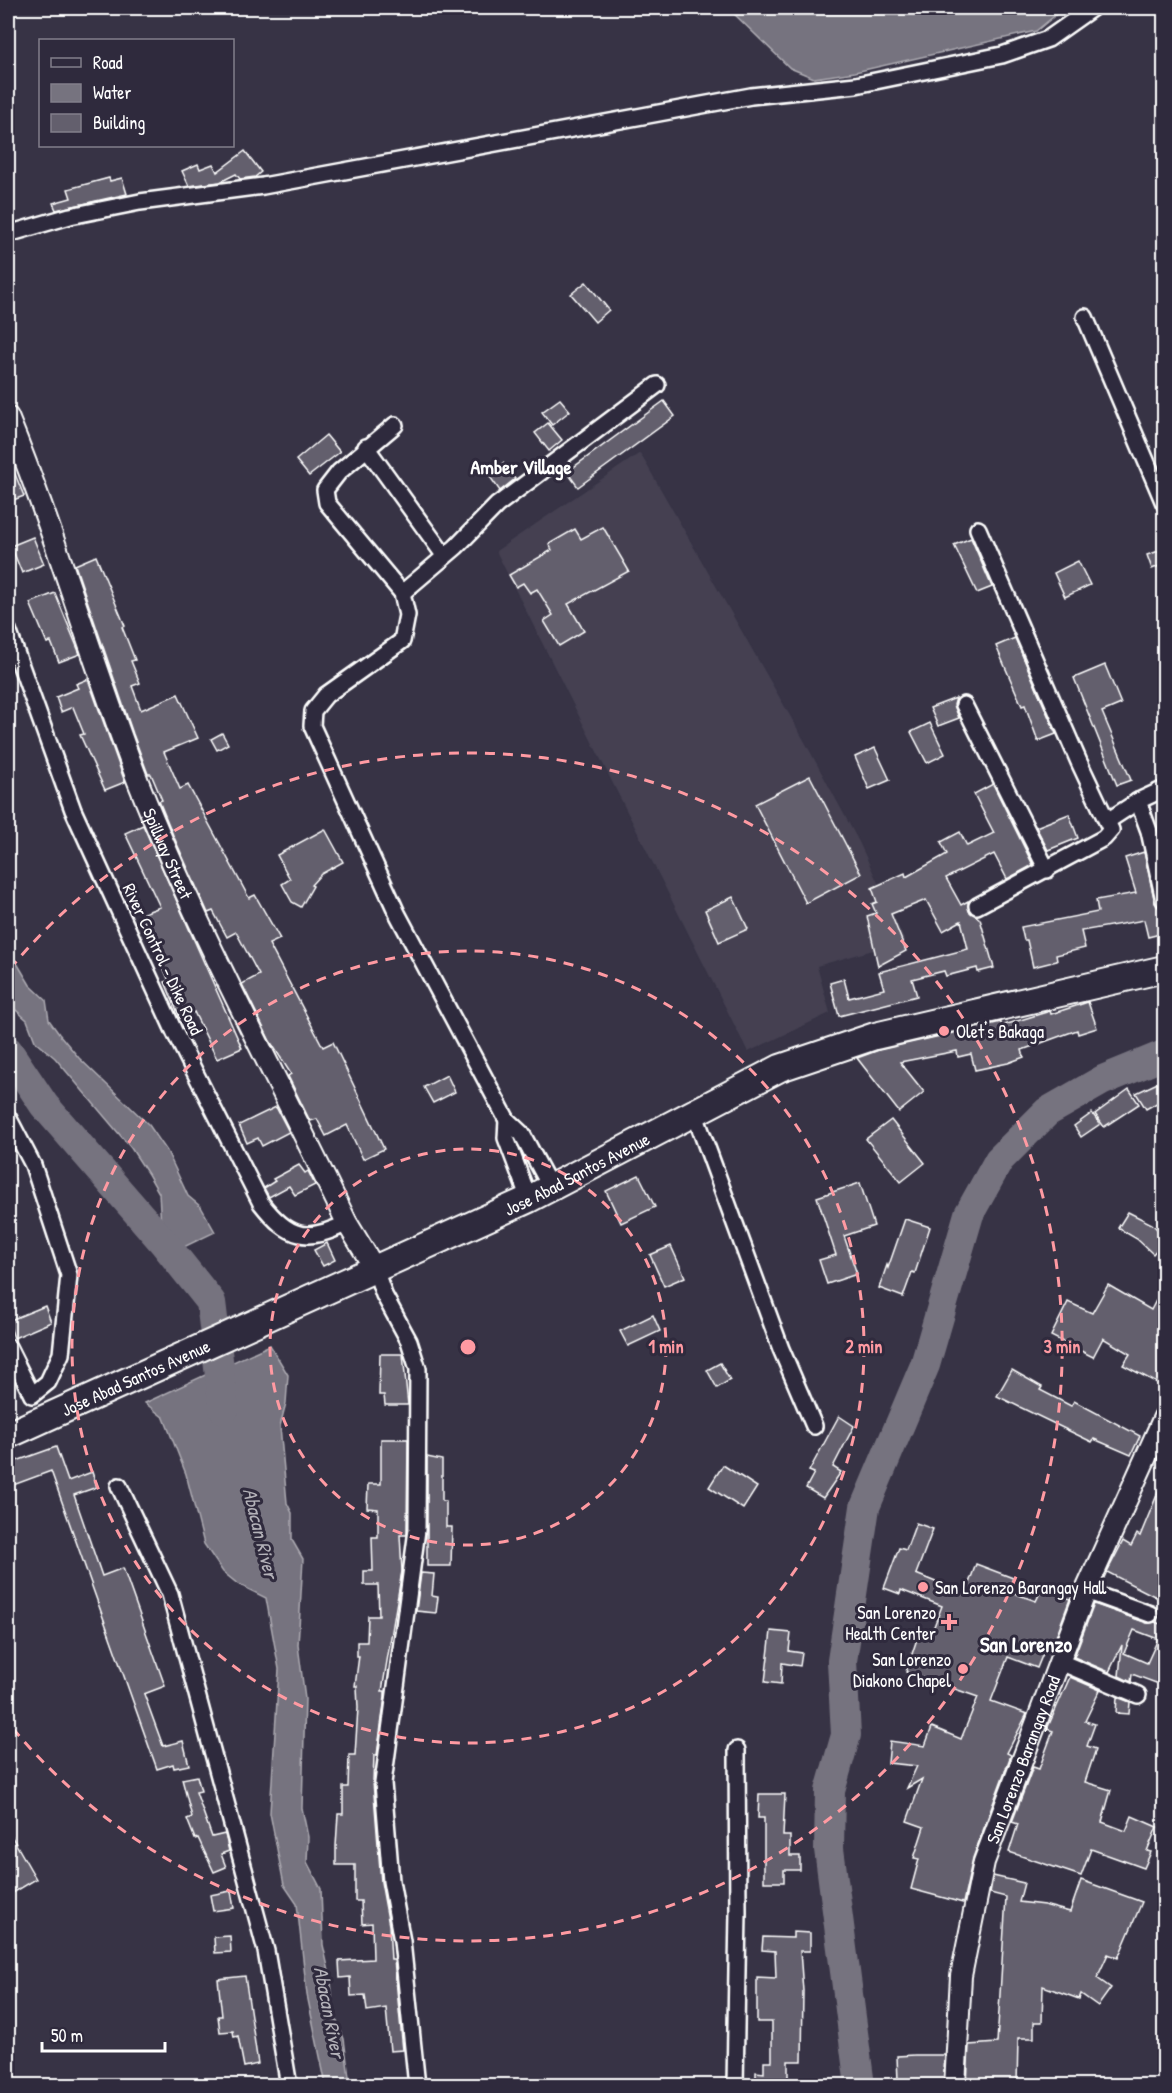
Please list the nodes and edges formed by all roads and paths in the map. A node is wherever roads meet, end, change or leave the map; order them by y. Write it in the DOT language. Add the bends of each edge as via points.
graph roads {
  1 [pos="1092,8"];
  2 [pos="8,234"];
  3 [pos="1085,318"];
  4 [pos="657,385"];
  5 [pos="8,417"];
  6 [pos="395,425"];
  7 [pos="366,447"];
  8 [pos="1164,503"];
  9 [pos="978,529"];
  10 [pos="444,555"];
  11 [pos="402,593"];
  12 [pos="8,630"];
  13 [pos="964,705"];
  14 [pos="1164,789"];
  15 [pos="1138,801"];
  16 [pos="1109,820"];
  17 [pos="1047,870"];
  18 [pos="1164,900"];
  19 [pos="977,906"];
  20 [pos="1164,969"];
  21 [pos="694,1112"];
  22 [pos="8,1117"];
  23 [pos="507,1120"];
  24 [pos="540,1193"];
  25 [pos="347,1223"];
  26 [pos="367,1272"];
  27 [pos="8,1347"];
  28 [pos="1164,1417"];
  29 [pos="814,1425"];
  30 [pos="8,1435"];
  31 [pos="119,1486"];
  32 [pos="1087,1588"];
  33 [pos="1150,1614"];
  34 [pos="1058,1661"];
  35 [pos="1138,1695"];
  36 [pos="737,1750"];
  37 [pos="289,2085"];
  38 [pos="417,2085"];
  39 [pos="735,2085"];
  40 [pos="956,2085"];
  1 -- 2 [label="street" via="1048,39 1002,55 879,81 751,96 263,186 140,202"];
  3 -- 8 [label="street"];
  4 -- 10 [label="street" via="497,505"];
  5 -- 25 [label="street, Spillway Street" via="139,783 174,868"];
  6 -- 7 [label="street"];
  7 -- 10 [label="street"];
  7 -- 11 [label="street" via="325,490 327,502"];
  9 -- 16 [label="street" via="1078,762"];
  10 -- 11 [label="street"];
  11 -- 23 [label="street" via="407,615 402,641 326,695 313,711 312,726 397,913"];
  12 -- 25 [label="street, River Control - Dike Road" via="73,810 175,1033 261,1203 273,1219 298,1234 320,1235"];
  13 -- 17 [label="street"];
  14 -- 15 [label="street"];
  15 -- 16 [label="street"];
  15 -- 18 [label="street" via="1149,831"];
  16 -- 17 [label="street" via="1112,830 1104,838"];
  17 -- 19 [label="street"];
  20 -- 21 [label="highway, Jose Abad Santos Avenue" via="830,1049 780,1068"];
  21 -- 24 [label="highway, Jose Abad Santos Avenue"];
  21 -- 29 [label="street" via="781,1349"];
  22 -- 27 [label="street" via="33,1166 69,1275 61,1354 48,1382 32,1395"];
  23 -- 24 [label="street" via="522,1134"];
  23 -- 24 [label="street" via="506,1138"];
  24 -- 26 [label="highway, Jose Abad Santos Avenue"];
  25 -- 26 [label="street, Spillway Street"];
  26 -- 30 [label="highway, Jose Abad Santos Avenue"];
  26 -- 38 [label="street" via="409,1341 418,1369 417,1530 383,1783 391,1881 402,1941"];
  28 -- 32 [label="street, San Lorenzo Barangay Road"];
  31 -- 37 [label="street" via="170,1594 266,1951"];
  32 -- 33 [label="street"];
  32 -- 34 [label="street, San Lorenzo Barangay Road"];
  34 -- 35 [label="street"];
  34 -- 40 [label="street, San Lorenzo Barangay Road" via="984,1862 961,1976"];
  36 -- 39 [label="street"];
}
